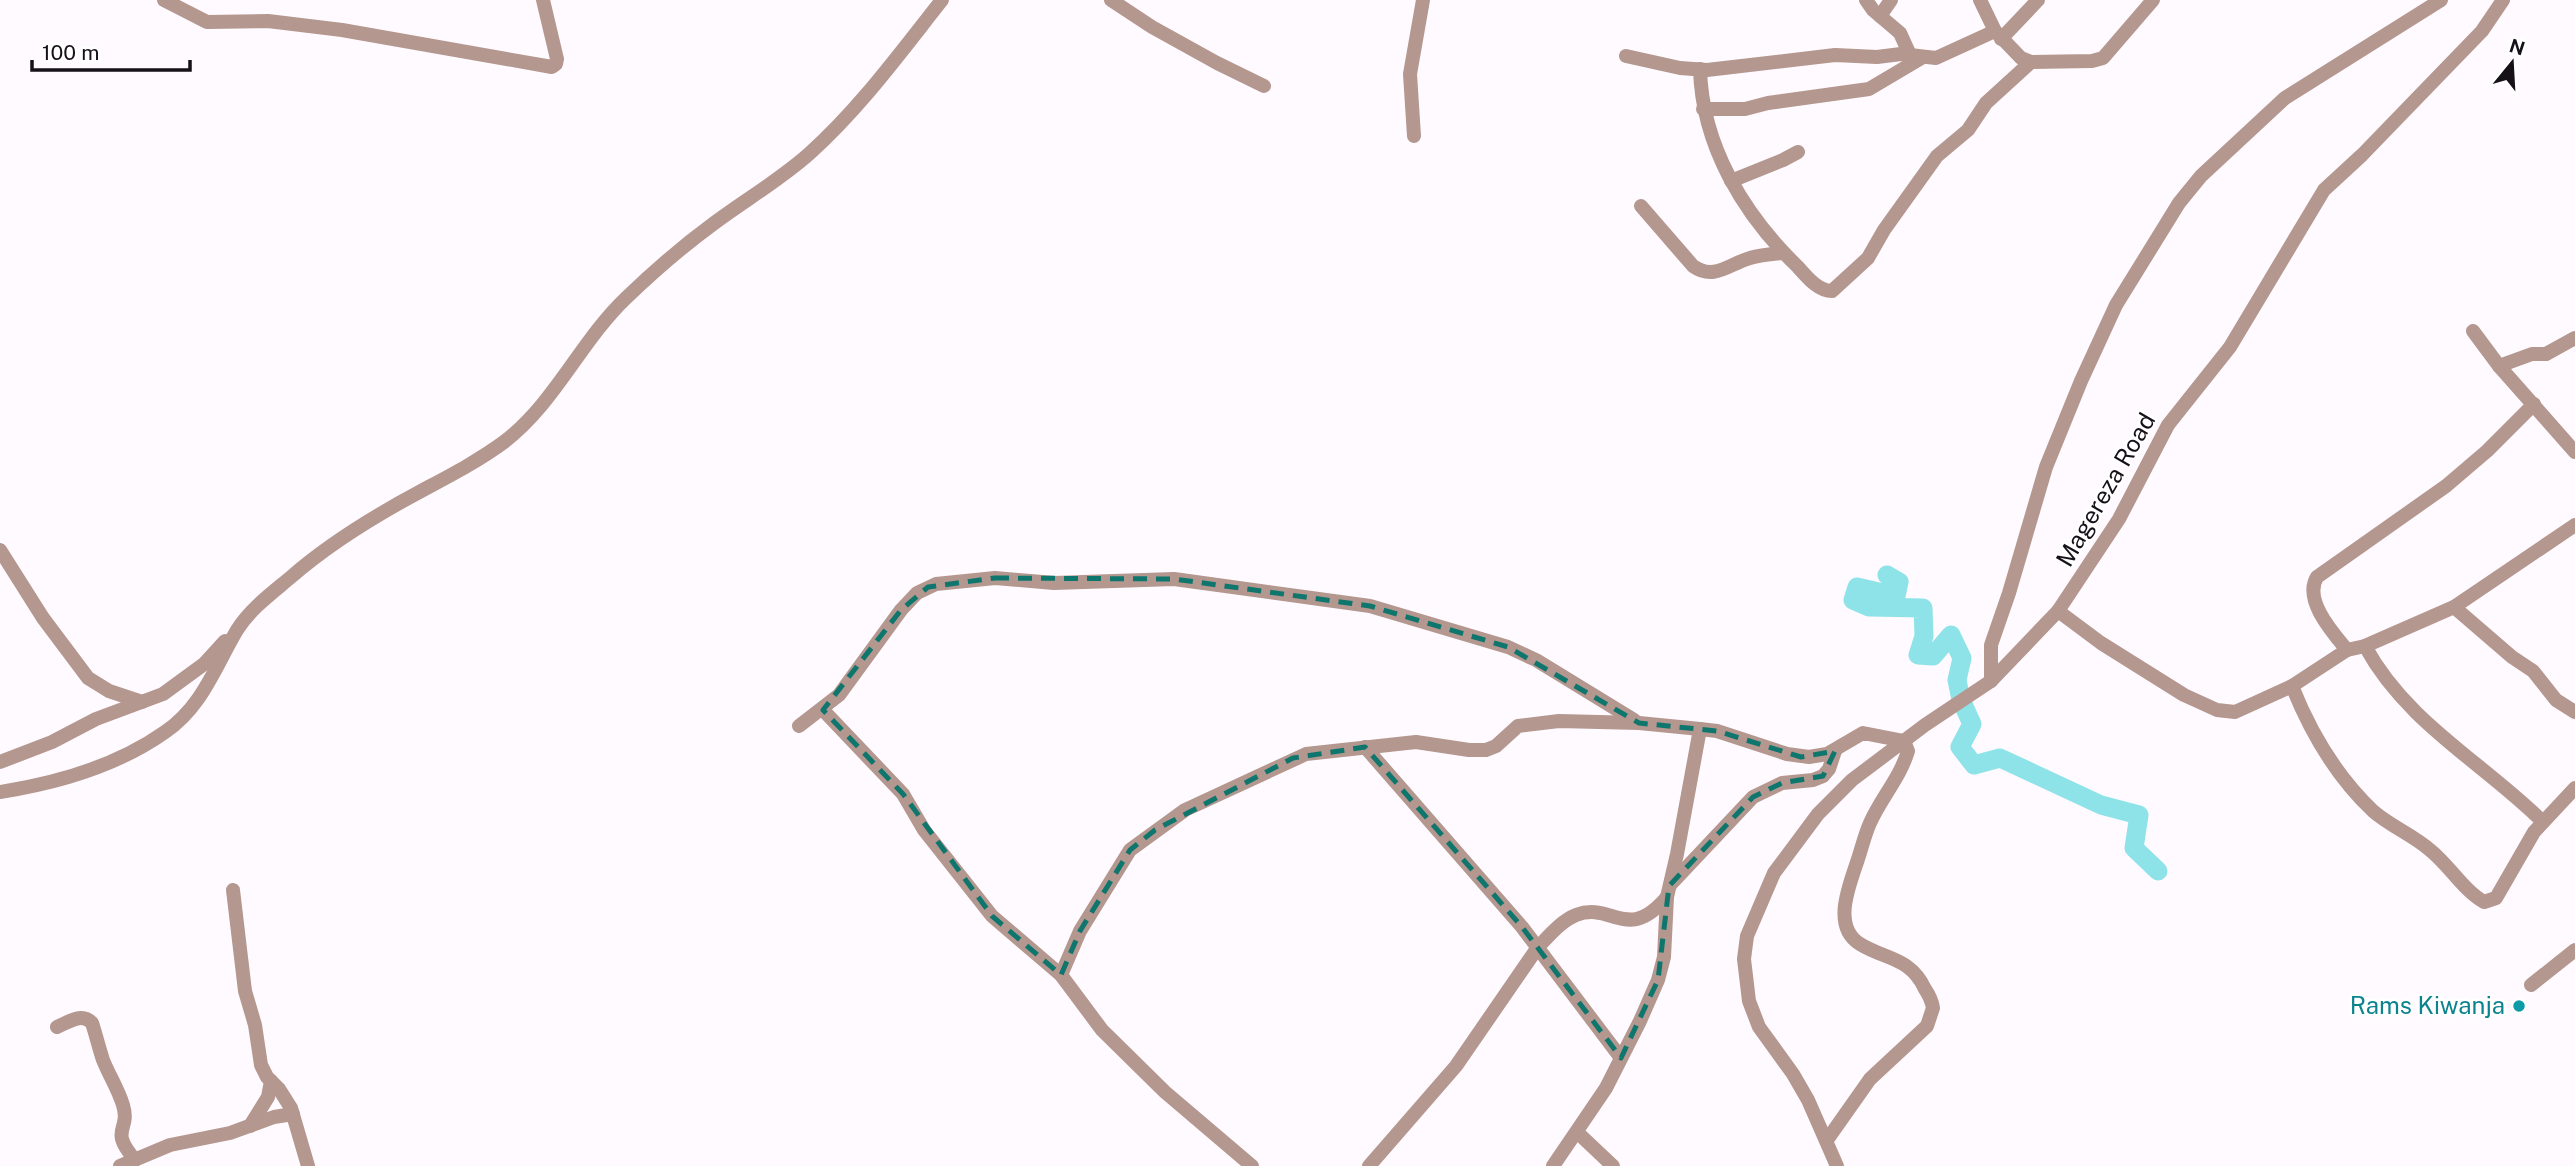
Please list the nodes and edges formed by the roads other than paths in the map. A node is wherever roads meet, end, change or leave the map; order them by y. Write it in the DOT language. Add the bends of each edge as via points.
graph roads {
  1 [pos="163,0"];
  2 [pos="543,0"];
  3 [pos="942,0"];
  4 [pos="1111,0"];
  5 [pos="1423,0"];
  6 [pos="1866,0"];
  7 [pos="1891,0"];
  8 [pos="1980,0"];
  9 [pos="2038,0"];
  10 [pos="2152,0"];
  11 [pos="2441,0"];
  12 [pos="2503,0"];
  13 [pos="1880,16"];
  14 [pos="1998,35"];
  15 [pos="1626,56"];
  16 [pos="1916,56"];
  17 [pos="2031,62"];
  18 [pos="1700,69"];
  19 [pos="1264,86"];
  20 [pos="1703,109"];
  21 [pos="1414,136"];
  22 [pos="1798,152"];
  23 [pos="1731,181"];
  24 [pos="1641,206"];
  25 [pos="1783,253"];
  26 [pos="2473,331"];
  27 [pos="2575,338"];
  28 [pos="2499,366"];
  29 [pos="2535,404"];
  30 [pos="2575,452"];
  31 [pos="2575,525"];
  32 [pos="0,550"];
  33 [pos="2454,607"];
  34 [pos="2058,611"];
  35 [pos="239,628"];
  36 [pos="2365,646"];
  37 [pos="2347,650"];
  38 [pos="1991,681"];
  39 [pos="2292,686"];
  40 [pos="143,703"];
  41 [pos="823,710"];
  42 [pos="2575,712"];
  43 [pos="1639,723"];
  44 [pos="799,726"];
  45 [pos="1700,729"];
  46 [pos="1904,741"];
  47 [pos="1365,747"];
  48 [pos="1835,751"];
  49 [pos="0,762"];
  50 [pos="2575,788"];
  51 [pos="0,792"];
  52 [pos="2542,821"];
  53 [pos="233,890"];
  54 [pos="1668,891"];
  55 [pos="1538,947"];
  56 [pos="2575,950"];
  57 [pos="1062,975"];
  58 [pos="2531,985"];
  59 [pos="57,1027"];
  60 [pos="1621,1058"];
  61 [pos="271,1081"];
  62 [pos="293,1114"];
  63 [pos="250,1126"];
  64 [pos="1578,1133"];
  65 [pos="1827,1140"];
  66 [pos="135,1160"];
  67 [pos="120,1166"];
  68 [pos="308,1166"];
  69 [pos="1252,1166"];
  70 [pos="1369,1166"];
  71 [pos="1553,1166"];
  72 [pos="1613,1166"];
  73 [pos="1837,1166"];
  1 -- 2 [label="street" via="207,22 268,21 342,30 552,66 557,59"];
  3 -- 35 [label="street" via="865,97 811,152 712,224 625,299 518,430 465,468 319,553"];
  4 -- 19 [label="street"];
  5 -- 21 [label="street" via="1410,74"];
  6 -- 13 [label="street"];
  7 -- 13 [label="street"];
  8 -- 14 [label="street"];
  9 -- 14 [label="street"];
  10 -- 17 [label="street" via="2103,58"];
  11 -- 38 [label="street" via="2285,98 2238,139 2179,203 2116,305 2046,467 1991,645"];
  12 -- 34 [label="street, Magereza Road" via="2482,31 2324,190 2230,347 2168,425 2119,519"];
  13 -- 16 [label="street"];
  14 -- 16 [label="street" via="1936,58"];
  14 -- 17 [label="street"];
  15 -- 18 [label="street"];
  16 -- 18 [label="street" via="1835,55"];
  16 -- 20 [label="street" via="1877,86 1860,91 1753,108"];
  17 -- 25 [label="street" via="1986,103 1968,130 1937,156 1868,258 1832,290 1814,283"];
  18 -- 20 [label="street"];
  20 -- 23 [label="street"];
  22 -- 23 [label="street"];
  23 -- 25 [label="street"];
  24 -- 25 [label="street" via="1693,266 1705,272 1720,272 1751,258"];
  26 -- 28 [label="street"];
  27 -- 28 [label="street" via="2546,354"];
  28 -- 29 [label="street"];
  29 -- 30 [label="street"];
  29 -- 37 [label="street" via="2446,486 2317,578 2312,588 2314,600"];
  31 -- 33 [label="street"];
  32 -- 40 [label="street" via="88,678"];
  33 -- 36 [label="street"];
  33 -- 42 [label="street" via="2533,671 2559,703"];
  34 -- 38 [label="street, Magereza Road"];
  34 -- 39 [label="street" via="2184,695 2217,710 2239,711"];
  35 -- 40 [label="street" via="190,676"];
  35 -- 51 [label="street" via="198,701 164,733 83,773"];
  36 -- 37 [label="street"];
  36 -- 52 [label="street" via="2382,675 2418,716"];
  37 -- 39 [label="street"];
  38 -- 46 [label="street, Magereza Road"];
  39 -- 52 [label="street" via="2321,744 2365,802 2430,850 2482,901 2496,898"];
  40 -- 49 [label="street"];
  41 -- 43 [label="street" via="901,610 928,587 995,578 1054,583 1174,579 1370,606 1508,647"];
  41 -- 44 [label="street"];
  41 -- 57 [label="street" via="903,794 924,830 992,916"];
  43 -- 45 [label="street"];
  43 -- 47 [label="street" via="1524,724 1513,728 1493,748 1479,751 1416,742"];
  45 -- 48 [label="street" via="1801,757"];
  45 -- 54 [label="street"];
  46 -- 48 [label="street" via="1863,733"];
  46 -- 65 [label="street, Magereza Road" via="1832,799 1783,858 1747,936 1745,981 1753,1014 1793,1074"];
  46 -- 65 [label="street" via="1906,755 1869,824 1845,914 1852,937 1905,964 1922,983 1933,1008 1927,1026 1870,1079"];
  47 -- 55 [label="street"];
  47 -- 57 [label="street" via="1293,758 1185,810 1155,830 1130,850 1080,931"];
  48 -- 54 [label="street" via="1823,776 1782,783 1753,797"];
  50 -- 52 [label="street"];
  53 -- 61 [label="street" via="245,991 261,1065"];
  54 -- 55 [label="street" via="1653,911 1638,919 1587,913 1574,916"];
  54 -- 60 [label="street" via="1658,980"];
  55 -- 60 [label="street"];
  55 -- 70 [label="street" via="1456,1066"];
  56 -- 58 [label="street"];
  57 -- 69 [label="street" via="1088,1014 1117,1045"];
  59 -- 66 [label="street" via="79,1017 92,1023 123,1104 121,1143"];
  60 -- 64 [label="street"];
  61 -- 62 [label="street"];
  61 -- 63 [label="street" via="268,1097"];
  62 -- 63 [label="street"];
  62 -- 68 [label="street"];
  63 -- 66 [label="street" via="170,1145"];
  64 -- 71 [label="street"];
  64 -- 72 [label="street"];
  65 -- 73 [label="street, Magereza Road"];
  66 -- 67 [label="street"];
}
